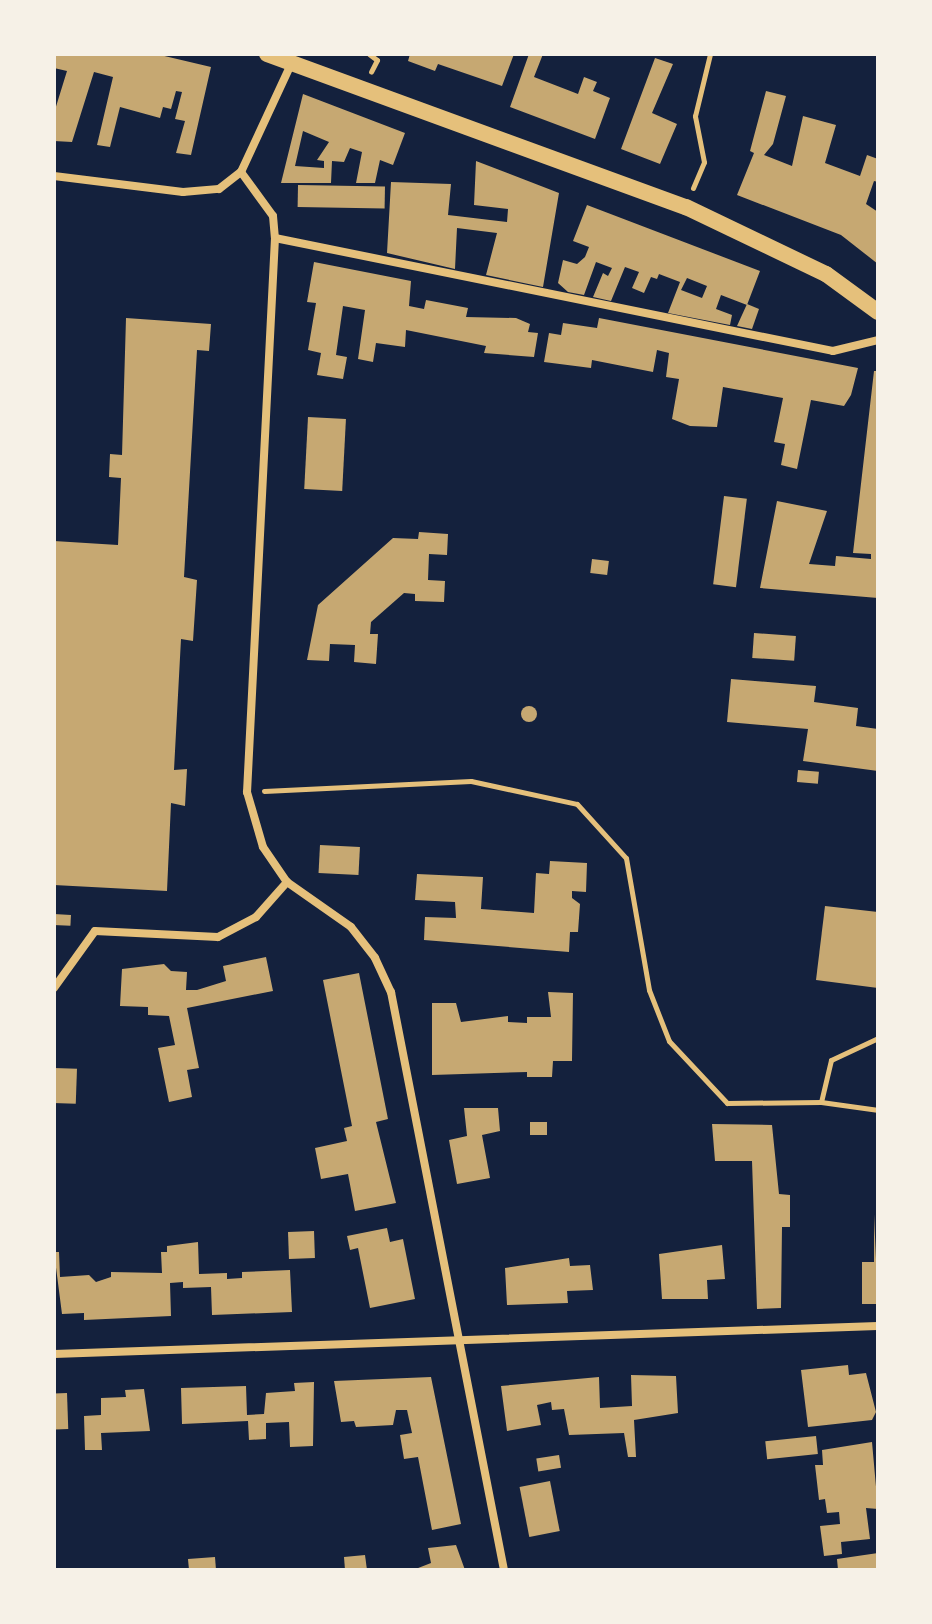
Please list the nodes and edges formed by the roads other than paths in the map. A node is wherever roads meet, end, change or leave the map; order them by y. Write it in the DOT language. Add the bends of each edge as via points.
graph roads {
  1 [pos="267,54"];
  2 [pos="293,58"];
  3 [pos="241,172"];
  4 [pos="54,176"];
  5 [pos="275,238"];
  6 [pos="878,312"];
  7 [pos="878,340"];
  8 [pos="287,882"];
  9 [pos="54,988"];
  10 [pos="878,1326"];
  11 [pos="459,1342"];
  12 [pos="54,1354"];
  13 [pos="504,1570"];
  1 -- 2 [label="main road"];
  2 -- 3 [label="street"];
  2 -- 6 [label="main road" via="686,207 826,274"];
  3 -- 4 [label="street" via="219,189 183,192"];
  3 -- 5 [label="street" via="273,216"];
  5 -- 7 [label="street" via="833,351"];
  5 -- 8 [label="street" via="247,792 263,847"];
  8 -- 9 [label="street" via="256,917 218,937 95,931"];
  8 -- 11 [label="street" via="351,927 375,958 391,992"];
  10 -- 11 [label="street"];
  11 -- 12 [label="street"];
  11 -- 13 [label="street"];
}
